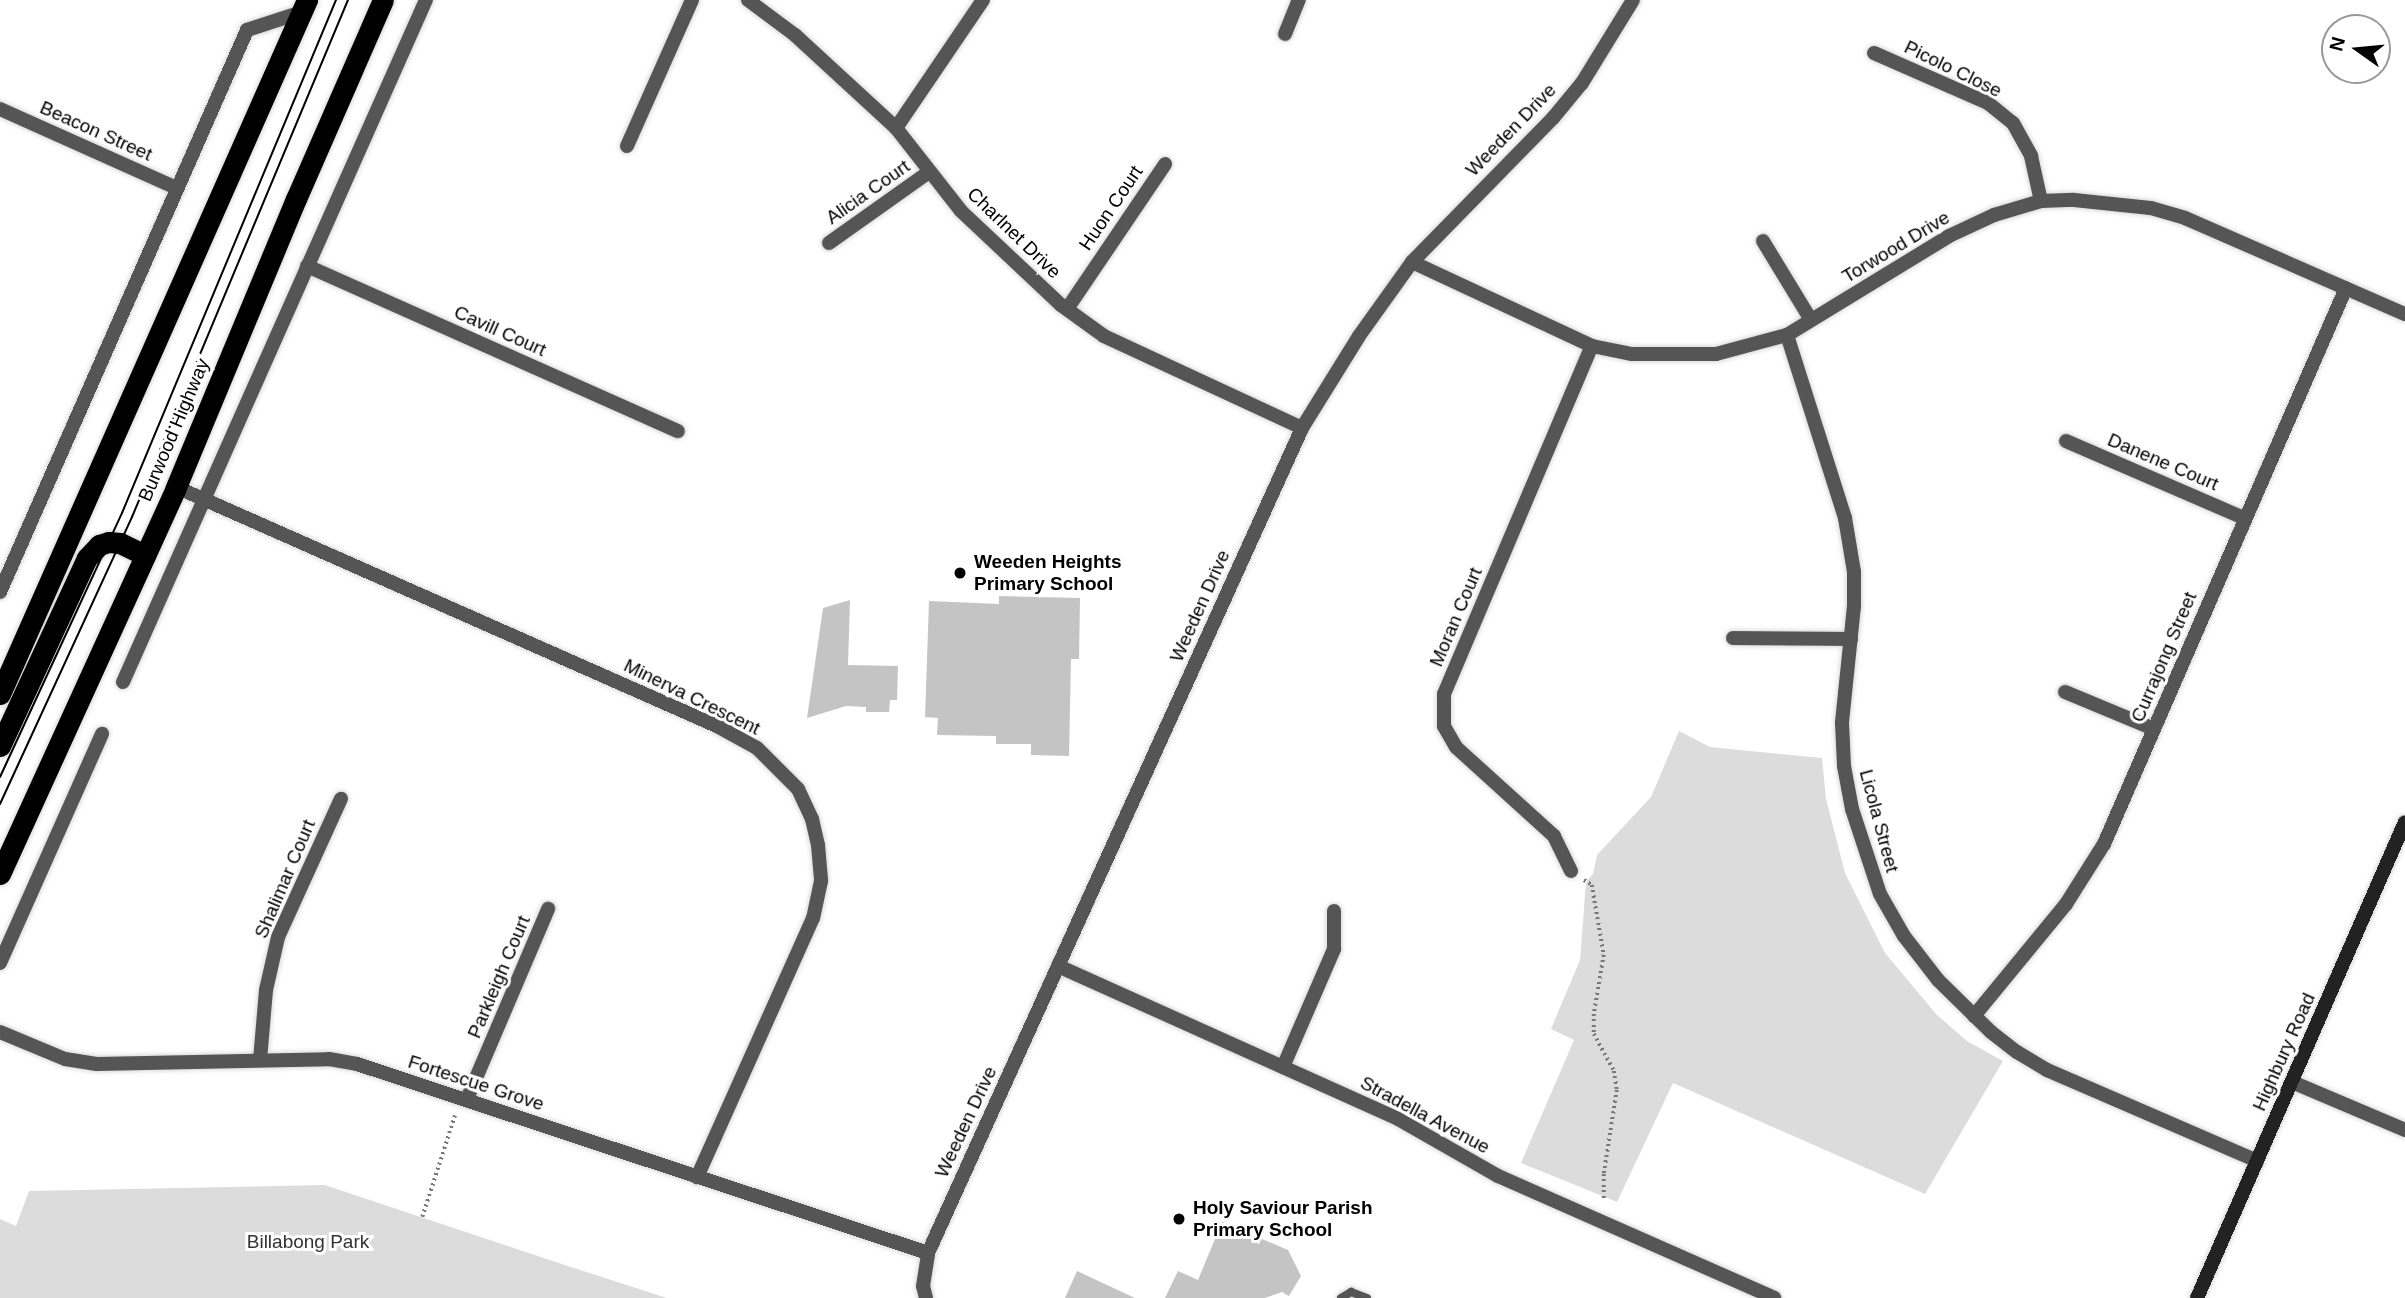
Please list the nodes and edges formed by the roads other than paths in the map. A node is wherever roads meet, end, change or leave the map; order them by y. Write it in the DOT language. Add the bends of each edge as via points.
graph roads {
  1 [pos="383,0"];
  2 [pos="426,0"];
  3 [pos="692,0"];
  4 [pos="748,0"];
  5 [pos="983,0"];
  6 [pos="1299,0"];
  7 [pos="1633,0"];
  8 [pos="305,6"];
  9 [pos="1285,34"];
  10 [pos="1874,53"];
  11 [pos="0,109"];
  12 [pos="896,128"];
  13 [pos="627,146"];
  14 [pos="1165,164"];
  15 [pos="929,172"];
  16 [pos="177,188"];
  17 [pos="2041,201"];
  18 [pos="1763,241"];
  19 [pos="829,243"];
  20 [pos="1412,262"];
  21 [pos="307,266"];
  22 [pos="2346,288"];
  23 [pos="1067,309"];
  24 [pos="2405,314"];
  25 [pos="1811,320"];
  26 [pos="1787,335"];
  27 [pos="1592,346"];
  28 [pos="1302,428"];
  29 [pos="678,431"];
  30 [pos="2066,441"];
  31 [pos="176,487"];
  32 [pos="204,499"];
  33 [pos="2244,518"];
  34 [pos="145,555"];
  35 [pos="0,592"];
  36 [pos="1733,638"];
  37 [pos="1851,639"];
  38 [pos="123,682"];
  39 [pos="2065,692"];
  40 [pos="0,694"];
  41 [pos="2154,729"];
  42 [pos="102,734"];
  43 [pos="0,746"];
  44 [pos="341,799"];
  45 [pos="2405,822"];
  46 [pos="1571,871"];
  47 [pos="0,874"];
  48 [pos="548,909"];
  49 [pos="1334,911"];
  50 [pos="0,963"];
  51 [pos="1058,966"];
  52 [pos="1974,1016"];
  53 [pos="0,1032"];
  54 [pos="260,1060"];
  55 [pos="1283,1067"];
  56 [pos="2292,1082"];
  57 [pos="467,1099"];
  58 [pos="2405,1130"];
  59 [pos="2257,1161"];
  60 [pos="697,1177"];
  61 [pos="928,1253"];
  62 [pos="926,1298"];
  63 [pos="1341,1298"];
  64 [pos="1367,1298"];
  65 [pos="1774,1298"];
  66 [pos="2197,1298"];
  1 -- 31 [label="highway, Burwood Highway"];
  2 -- 21 [label="street"];
  3 -- 13 [label="street"];
  4 -- 12 [label="street, Charlnet Drive" via="795,34"];
  5 -- 12 [label="street"];
  6 -- 9 [label="street"];
  7 -- 20 [label="street, Weeden Drive" via="1581,83 1553,118"];
  8 -- 16 [label="street" via="247,30"];
  8 -- 40 [label="highway"];
  10 -- 17 [label="street, Picolo Close" via="1988,103 2013,123 2031,156"];
  11 -- 16 [label="street, Beacon Street"];
  12 -- 15 [label="street, Charlnet Drive"];
  14 -- 23 [label="street, Huon Court"];
  15 -- 19 [label="street, Alicia Court"];
  15 -- 23 [label="street, Charlnet Drive" via="981,232"];
  16 -- 35 [label="street"];
  17 -- 22 [label="street, Torwood Drive" via="2151,208 2222,232"];
  17 -- 25 [label="street, Torwood Drive" via="1994,215 1949,236"];
  18 -- 25 [label="street"];
  20 -- 27 [label="street, Torwood Drive"];
  20 -- 28 [label="street, Weeden Drive"];
  21 -- 29 [label="street, Cavill Court"];
  21 -- 32 [label="street"];
  22 -- 24 [label="street, Torwood Drive"];
  22 -- 33 [label="street, Currajong Street"];
  23 -- 28 [label="street, Charlnet Drive" via="1104,335"];
  25 -- 26 [label="street, Torwood Drive"];
  26 -- 27 [label="street, Torwood Drive" via="1716,354 1632,354"];
  26 -- 37 [label="street, Licola Street" via="1845,518 1854,572"];
  27 -- 46 [label="street, Moran Court" via="1444,694 1444,726 1456,747 1554,836"];
  28 -- 51 [label="street, Weeden Drive"];
  30 -- 33 [label="street, Danene Court"];
  31 -- 32 [label="street, Minerva Crescent"];
  31 -- 34 [label="highway, Burwood Highway"];
  32 -- 38 [label="street"];
  32 -- 60 [label="street, Minerva Crescent" via="719,727 757,748 798,789 818,845 821,881 813,918"];
  33 -- 41 [label="street, Currajong Street"];
  34 -- 43 [label="highway" via="109,542 87,558"];
  34 -- 47 [label="highway, Burwood Highway"];
  36 -- 37 [label="street"];
  37 -- 52 [label="street, Licola Street" via="1842,723 1844,766 1863,851 1904,936"];
  39 -- 41 [label="street"];
  41 -- 52 [label="street, Currajong Street" via="2104,844 2066,904"];
  42 -- 50 [label="street"];
  44 -- 54 [label="street, Shalimar Court" via="278,937 266,990"];
  45 -- 56 [label="main road, Highbury Road"];
  48 -- 57 [label="street, Parkleigh Court"];
  49 -- 55 [label="street" via="1334,949"];
  51 -- 55 [label="street, Stradella Avenue"];
  51 -- 61 [label="street, Weeden Drive"];
  52 -- 59 [label="street, Licola Street" via="2047,1070"];
  53 -- 54 [label="street, Fortescue Grove" via="65,1059 97,1064"];
  54 -- 57 [label="street, Fortescue Grove" via="329,1059 357,1064"];
  55 -- 65 [label="street, Stradella Avenue" via="1398,1119 1498,1176"];
  56 -- 58 [label="street"];
  56 -- 59 [label="main road, Highbury Road"];
  57 -- 60 [label="street, Fortescue Grove"];
  59 -- 66 [label="main road, Highbury Road"];
  60 -- 61 [label="street, Fortescue Grove"];
  61 -- 62 [label="street, Weeden Drive" via="923,1278"];
  63 -- 64 [label="lane" via="1351,1292"];
}
